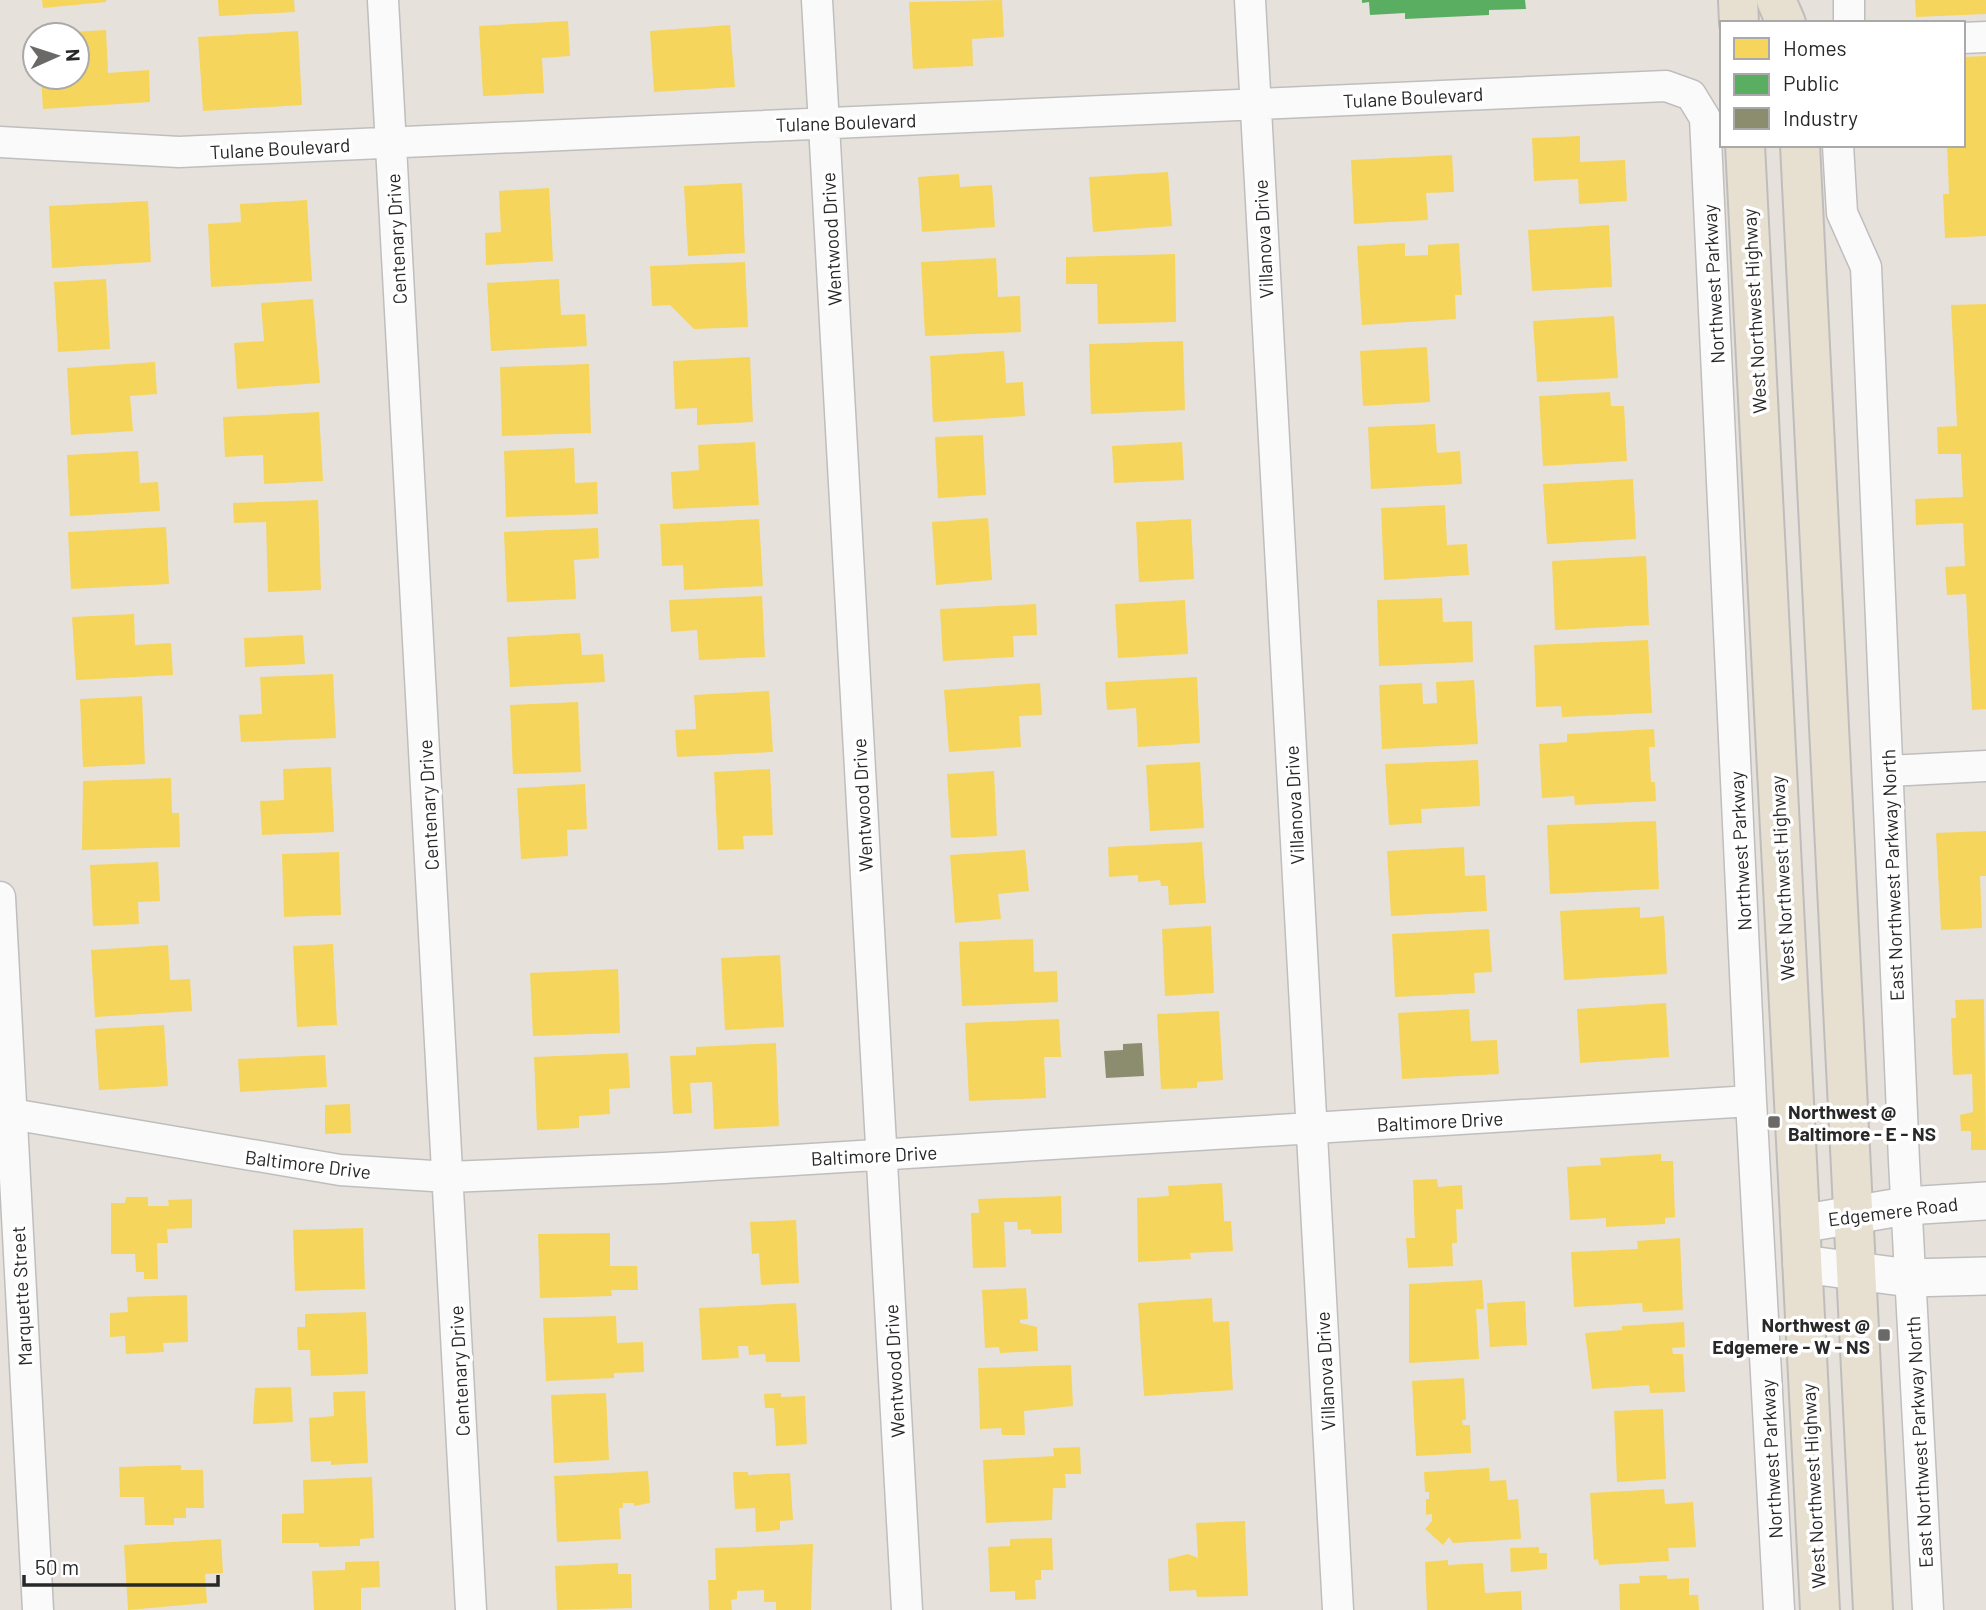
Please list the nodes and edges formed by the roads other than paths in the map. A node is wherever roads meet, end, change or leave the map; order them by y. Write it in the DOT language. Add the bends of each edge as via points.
graph roads {
  1 [pos="383,0"];
  2 [pos="817,0"];
  3 [pos="1250,0"];
  4 [pos="1738,0"];
  5 [pos="1776,0"];
  6 [pos="1792,0"];
  7 [pos="1849,0"];
  8 [pos="1739,21"];
  9 [pos="1785,21"];
  10 [pos="1793,21"];
  11 [pos="1850,21"];
  12 [pos="1986,37"];
  13 [pos="1965,38"];
  14 [pos="1690,95"];
  15 [pos="1256,105"];
  16 [pos="824,123"];
  17 [pos="0,142"];
  18 [pos="391,143"];
  19 [pos="1745,147"];
  20 [pos="1800,147"];
  21 [pos="1838,147"];
  22 [pos="1986,766"];
  23 [pos="1888,771"];
  24 [pos="0,897"];
  25 [pos="1751,1101"];
  26 [pos="6,1113"];
  27 [pos="1312,1128"];
  28 [pos="882,1155"];
  29 [pos="448,1177"];
  30 [pos="1986,1201"];
  31 [pos="1906,1206"];
  32 [pos="1852,1214"];
  33 [pos="1800,1224"];
  34 [pos="1802,1264"];
  35 [pos="1855,1272"];
  36 [pos="1986,1276"];
  37 [pos="1910,1278"];
  38 [pos="38,1610"];
  39 [pos="471,1610"];
  40 [pos="907,1610"];
  41 [pos="1338,1610"];
  42 [pos="1779,1610"];
  43 [pos="1820,1610"];
  44 [pos="1873,1610"];
  45 [pos="1927,1610"];
  1 -- 18 [label="street, Centenary Drive"];
  2 -- 16 [label="street, Wentwood Drive"];
  3 -- 15 [label="street, Villanova Drive"];
  4 -- 8 [label="main road"];
  5 -- 9 [label="main road"];
  6 -- 10 [label="main road"];
  7 -- 11 [label="street"];
  12 -- 13 [label="street"];
  14 -- 15 [label="street, Tulane Boulevard" via="1666,86"];
  14 -- 25 [label="street, Northwest Parkway" via="1705,118"];
  15 -- 16 [label="street, Tulane Boulevard"];
  15 -- 27 [label="street, Villanova Drive"];
  16 -- 18 [label="street, Tulane Boulevard"];
  16 -- 28 [label="street, Wentwood Drive"];
  17 -- 18 [label="street, Tulane Boulevard" via="179,152"];
  18 -- 29 [label="street, Centenary Drive"];
  19 -- 33 [label="main road, West Northwest Highway"];
  20 -- 32 [label="main road"];
  21 -- 23 [label="street, East Northwest Parkway North" via="1842,213 1866,267"];
  22 -- 23 [label="street"];
  23 -- 31 [label="street, East Northwest Parkway North"];
  24 -- 26 [label="street, Marquette Street"];
  25 -- 27 [label="street, Baltimore Drive"];
  25 -- 42 [label="street, Northwest Parkway"];
  26 -- 29 [label="street, Baltimore Drive" via="340,1170"];
  26 -- 38 [label="street, Marquette Street"];
  27 -- 28 [label="street, Baltimore Drive"];
  27 -- 41 [label="street, Villanova Drive"];
  28 -- 29 [label="street, Baltimore Drive"];
  28 -- 40 [label="street, Wentwood Drive"];
  29 -- 39 [label="street, Centenary Drive"];
  30 -- 31 [label="street, Edgemere Road"];
  31 -- 32 [label="street, Edgemere Road"];
  31 -- 37 [label="street, East Northwest Parkway North"];
  32 -- 33 [label="street, Edgemere Road"];
  32 -- 35 [label="main road"];
  33 -- 34 [label="main road, West Northwest Highway"];
  34 -- 35 [label="street"];
  34 -- 43 [label="main road, West Northwest Highway"];
  35 -- 37 [label="street"];
  35 -- 44 [label="main road"];
  36 -- 37 [label="street"];
  37 -- 45 [label="street, East Northwest Parkway North"];
}
